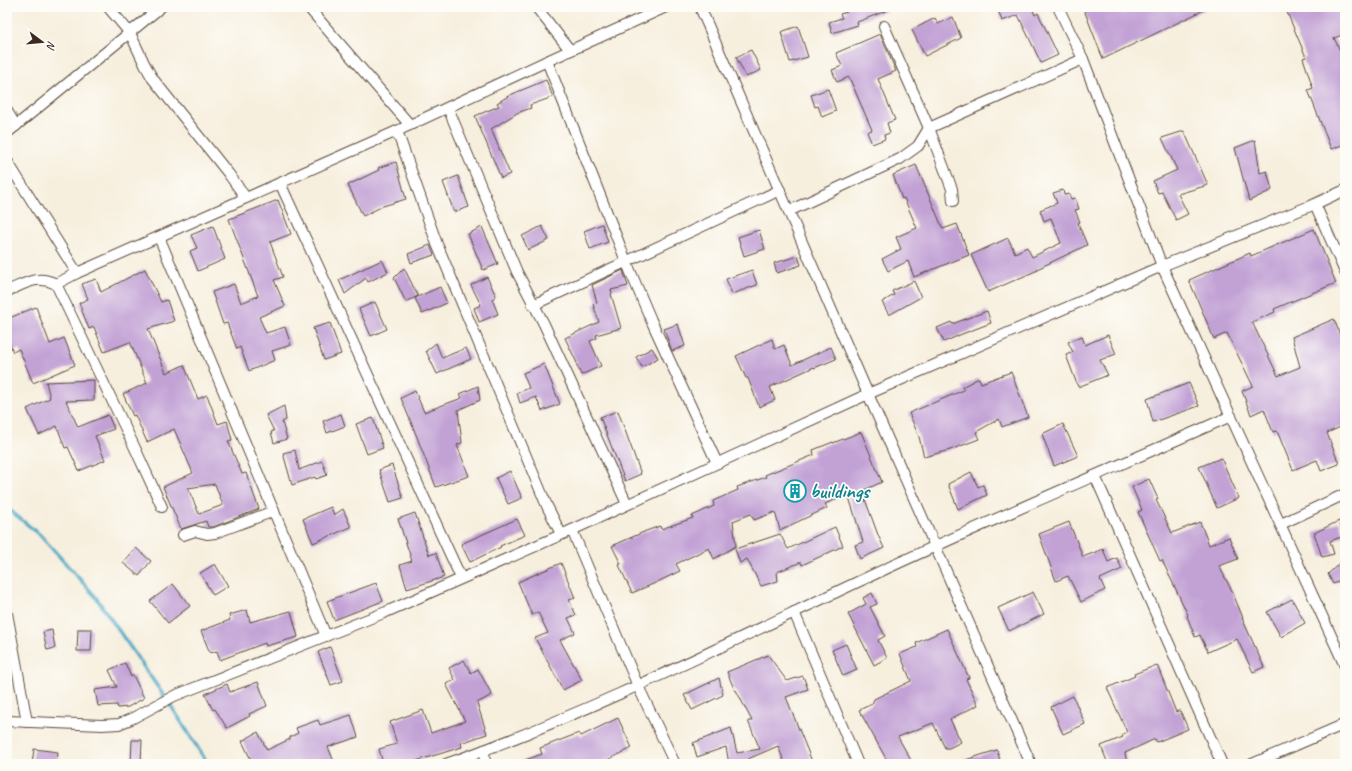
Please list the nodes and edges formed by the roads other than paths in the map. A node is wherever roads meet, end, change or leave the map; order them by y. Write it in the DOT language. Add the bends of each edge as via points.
graph roads {
  1 [pos="108,7"];
  2 [pos="161,7"];
  3 [pos="308,7"];
  4 [pos="536,7"];
  5 [pos="666,7"];
  6 [pos="700,7"];
  7 [pos="1058,7"];
  8 [pos="884,26"];
  9 [pos="130,33"];
  10 [pos="570,50"];
  11 [pos="1084,59"];
  12 [pos="547,61"];
  13 [pos="448,108"];
  14 [pos="7,111"];
  15 [pos="410,125"];
  16 [pos="16,126"];
  17 [pos="929,128"];
  18 [pos="397,131"];
  19 [pos="7,133"];
  20 [pos="7,161"];
  21 [pos="280,183"];
  22 [pos="780,190"];
  23 [pos="1345,190"];
  24 [pos="246,198"];
  25 [pos="953,201"];
  26 [pos="1315,204"];
  27 [pos="789,211"];
  28 [pos="159,237"];
  29 [pos="626,261"];
  30 [pos="1162,266"];
  31 [pos="1345,272"];
  32 [pos="77,273"];
  33 [pos="56,284"];
  34 [pos="7,291"];
  35 [pos="533,305"];
  36 [pos="868,394"];
  37 [pos="1231,416"];
  38 [pos="717,463"];
  39 [pos="1095,476"];
  40 [pos="1345,494"];
  41 [pos="627,504"];
  42 [pos="162,507"];
  43 [pos="274,511"];
  44 [pos="1280,524"];
  45 [pos="572,530"];
  46 [pos="561,534"];
  47 [pos="183,535"];
  48 [pos="935,545"];
  49 [pos="461,578"];
  50 [pos="794,612"];
  51 [pos="7,613"];
  52 [pos="326,636"];
  53 [pos="1345,666"];
  54 [pos="638,686"];
  55 [pos="7,721"];
  56 [pos="27,722"];
  57 [pos="1345,724"];
  58 [pos="484,750"];
  59 [pos="446,764"];
  60 [pos="485,764"];
  61 [pos="674,764"];
  62 [pos="858,764"];
  63 [pos="1031,764"];
  64 [pos="1222,764"];
  65 [pos="1252,764"];
  1 -- 9 [label="street"];
  2 -- 9 [label="street"];
  3 -- 15 [label="street"];
  4 -- 10 [label="street"];
  5 -- 10 [label="street"];
  6 -- 22 [label="street"];
  7 -- 11 [label="street"];
  8 -- 17 [label="street"];
  9 -- 16 [label="street"];
  9 -- 24 [label="street" via="153,79"];
  10 -- 12 [label="street"];
  11 -- 17 [label="street"];
  11 -- 30 [label="street"];
  12 -- 13 [label="street"];
  12 -- 29 [label="street"];
  13 -- 15 [label="street"];
  13 -- 35 [label="street"];
  14 -- 16 [label="street"];
  15 -- 18 [label="street"];
  16 -- 19 [label="street"];
  17 -- 25 [label="street" via="952,189"];
  17 -- 27 [label="street" via="918,146 900,159"];
  18 -- 21 [label="street"];
  18 -- 46 [label="street" via="437,244"];
  20 -- 32 [label="street"];
  21 -- 24 [label="street"];
  21 -- 49 [label="street"];
  22 -- 27 [label="street"];
  22 -- 29 [label="street"];
  23 -- 26 [label="street"];
  24 -- 28 [label="street"];
  26 -- 30 [label="street"];
  26 -- 31 [label="street"];
  27 -- 36 [label="street"];
  28 -- 32 [label="street"];
  28 -- 43 [label="street"];
  29 -- 35 [label="street"];
  29 -- 38 [label="street"];
  30 -- 36 [label="street"];
  30 -- 37 [label="street"];
  32 -- 33 [label="street"];
  33 -- 34 [label="street" via="37,279"];
  33 -- 42 [label="street"];
  35 -- 41 [label="street"];
  36 -- 38 [label="street"];
  36 -- 48 [label="street"];
  37 -- 39 [label="street"];
  37 -- 44 [label="street"];
  38 -- 41 [label="street"];
  39 -- 48 [label="street"];
  39 -- 64 [label="street"];
  40 -- 44 [label="street"];
  41 -- 45 [label="street"];
  43 -- 47 [label="street" via="215,533 196,532"];
  43 -- 52 [label="street"];
  44 -- 53 [label="street"];
  45 -- 46 [label="street"];
  45 -- 54 [label="street"];
  46 -- 49 [label="street"];
  48 -- 50 [label="street"];
  48 -- 63 [label="street"];
  49 -- 52 [label="street"];
  50 -- 54 [label="street"];
  50 -- 62 [label="street"];
  51 -- 56 [label="street"];
  52 -- 56 [label="street" via="174,696 119,724 102,726"];
  54 -- 58 [label="street"];
  54 -- 61 [label="street"];
  55 -- 56 [label="street"];
  57 -- 65 [label="street"];
  58 -- 59 [label="street"];
  58 -- 60 [label="street"];
}
